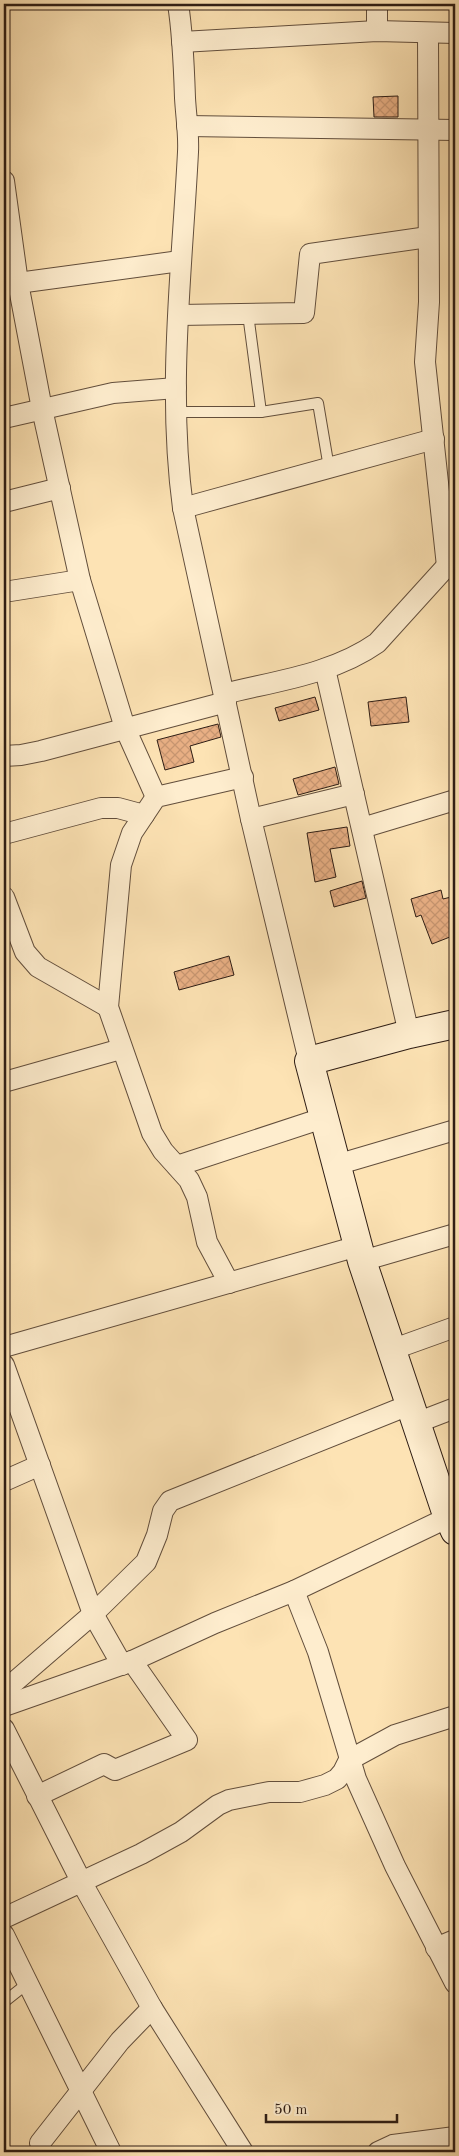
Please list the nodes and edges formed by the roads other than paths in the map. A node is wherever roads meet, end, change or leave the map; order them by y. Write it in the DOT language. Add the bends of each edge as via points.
graph roads {
  1 [pos="178,4"];
  2 [pos="376,4"];
  3 [pos="376,31"];
  4 [pos="428,33"];
  5 [pos="455,33"];
  6 [pos="182,42"];
  7 [pos="187,126"];
  8 [pos="429,129"];
  9 [pos="455,130"];
  10 [pos="4,180"];
  11 [pos="428,237"];
  12 [pos="180,261"];
  13 [pos="18,284"];
  14 [pos="248,314"];
  15 [pos="179,315"];
  16 [pos="176,388"];
  17 [pos="42,409"];
  18 [pos="175,412"];
  19 [pos="261,412"];
  20 [pos="4,418"];
  21 [pos="434,439"];
  22 [pos="328,468"];
  23 [pos="60,488"];
  24 [pos="4,502"];
  25 [pos="183,508"];
  26 [pos="453,563"];
  27 [pos="80,580"];
  28 [pos="4,592"];
  29 [pos="325,669"];
  30 [pos="225,698"];
  31 [pos="126,728"];
  32 [pos="4,756"];
  33 [pos="243,777"];
  34 [pos="354,794"];
  35 [pos="156,798"];
  36 [pos="455,800"];
  37 [pos="144,815"];
  38 [pos="251,819"];
  39 [pos="362,828"];
  40 [pos="4,834"];
  41 [pos="4,897"];
  42 [pos="108,1007"];
  43 [pos="455,1024"];
  44 [pos="409,1034"];
  45 [pos="121,1049"];
  46 [pos="309,1061"];
  47 [pos="4,1082"];
  48 [pos="323,1118"];
  49 [pos="455,1130"];
  50 [pos="336,1164"];
  51 [pos="177,1166"];
  52 [pos="455,1234"];
  53 [pos="360,1254"];
  54 [pos="228,1283"];
  55 [pos="455,1327"];
  56 [pos="4,1347"];
  57 [pos="391,1350"];
  58 [pos="4,1365"];
  59 [pos="455,1408"];
  60 [pos="412,1414"];
  61 [pos="40,1465"];
  62 [pos="4,1481"];
  63 [pos="451,1516"];
  64 [pos="294,1591"];
  65 [pos="93,1614"];
  66 [pos="127,1663"];
  67 [pos="4,1691"];
  68 [pos="4,1706"];
  69 [pos="455,1716"];
  70 [pos="4,1729"];
  71 [pos="349,1760"];
  72 [pos="37,1796"];
  73 [pos="82,1883"];
  74 [pos="4,1918"];
  75 [pos="4,1935"];
  76 [pos="455,1940"];
  77 [pos="436,1948"];
  78 [pos="28,1983"];
  79 [pos="455,1983"];
  80 [pos="4,2002"];
  81 [pos="152,2008"];
  82 [pos="81,2091"];
  83 [pos="455,2137"];
  84 [pos="40,2143"];
  85 [pos="111,2152"];
  86 [pos="243,2152"];
  87 [pos="378,2152"];
  1 -- 6 [label="street"];
  2 -- 3 [label="street"];
  3 -- 4 [label="street"];
  3 -- 6 [label="street"];
  4 -- 5 [label="street"];
  4 -- 8 [label="street"];
  6 -- 7 [label="street"];
  7 -- 8 [label="street"];
  7 -- 12 [label="street"];
  8 -- 9 [label="street"];
  8 -- 11 [label="street"];
  10 -- 13 [label="street"];
  11 -- 14 [label="street" via="310,254 304,313"];
  11 -- 21 [label="street" via="429,302 425,362"];
  12 -- 13 [label="street"];
  12 -- 15 [label="street"];
  13 -- 17 [label="street"];
  14 -- 15 [label="street"];
  14 -- 19 [label="lane"];
  15 -- 16 [label="street"];
  16 -- 17 [label="street" via="113,393"];
  16 -- 18 [label="street"];
  17 -- 20 [label="street"];
  17 -- 23 [label="street"];
  18 -- 19 [label="lane"];
  18 -- 25 [label="street"];
  19 -- 22 [label="lane" via="318,403"];
  21 -- 22 [label="street"];
  21 -- 26 [label="street"];
  22 -- 25 [label="street"];
  23 -- 24 [label="street"];
  23 -- 27 [label="street"];
  25 -- 30 [label="street"];
  26 -- 29 [label="street" via="377,643 347,662"];
  27 -- 28 [label="street"];
  27 -- 31 [label="street"];
  29 -- 30 [label="street"];
  29 -- 34 [label="street"];
  30 -- 31 [label="street"];
  30 -- 33 [label="street"];
  31 -- 32 [label="street" via="41,751"];
  31 -- 35 [label="street"];
  33 -- 35 [label="street"];
  33 -- 38 [label="street"];
  34 -- 38 [label="street"];
  34 -- 39 [label="street"];
  35 -- 37 [label="street"];
  36 -- 39 [label="street"];
  37 -- 40 [label="street" via="118,808 101,808"];
  37 -- 42 [label="street" via="132,833 121,865"];
  38 -- 46 [label="street"];
  39 -- 44 [label="street"];
  41 -- 42 [label="street" via="25,952 38,967"];
  42 -- 45 [label="street"];
  43 -- 44 [label="main road"];
  44 -- 46 [label="main road"];
  45 -- 47 [label="street"];
  45 -- 51 [label="street" via="152,1133"];
  46 -- 48 [label="main road"];
  48 -- 50 [label="main road"];
  48 -- 51 [label="street"];
  49 -- 50 [label="street"];
  50 -- 53 [label="main road"];
  51 -- 54 [label="street" via="197,1197 208,1242"];
  52 -- 53 [label="street"];
  53 -- 54 [label="street"];
  53 -- 57 [label="main road"];
  54 -- 56 [label="street"];
  55 -- 57 [label="street"];
  57 -- 60 [label="main road"];
  58 -- 61 [label="street"];
  59 -- 60 [label="street"];
  60 -- 63 [label="main road"];
  60 -- 65 [label="street" via="170,1501 162,1511 146,1562"];
  61 -- 62 [label="street"];
  61 -- 65 [label="street"];
  63 -- 64 [label="street"];
  64 -- 66 [label="street"];
  64 -- 71 [label="street" via="318,1652"];
  65 -- 66 [label="street"];
  65 -- 67 [label="street"];
  66 -- 68 [label="street"];
  66 -- 72 [label="street" via="187,1740 115,1770 104,1764"];
  69 -- 71 [label="street" via="394,1735"];
  70 -- 72 [label="street"];
  71 -- 73 [label="street" via="337,1779 325,1785 300,1792 269,1792 240,1797 218,1805 181,1832"];
  71 -- 77 [label="street" via="395,1866"];
  72 -- 73 [label="street"];
  73 -- 74 [label="street"];
  73 -- 81 [label="street"];
  75 -- 78 [label="street"];
  76 -- 77 [label="street"];
  77 -- 79 [label="street"];
  78 -- 80 [label="lane"];
  78 -- 82 [label="street"];
  81 -- 82 [label="street" via="120,2041"];
  81 -- 86 [label="street"];
  82 -- 84 [label="street"];
  82 -- 85 [label="street"];
  83 -- 87 [label="street" via="393,2145"];
}
